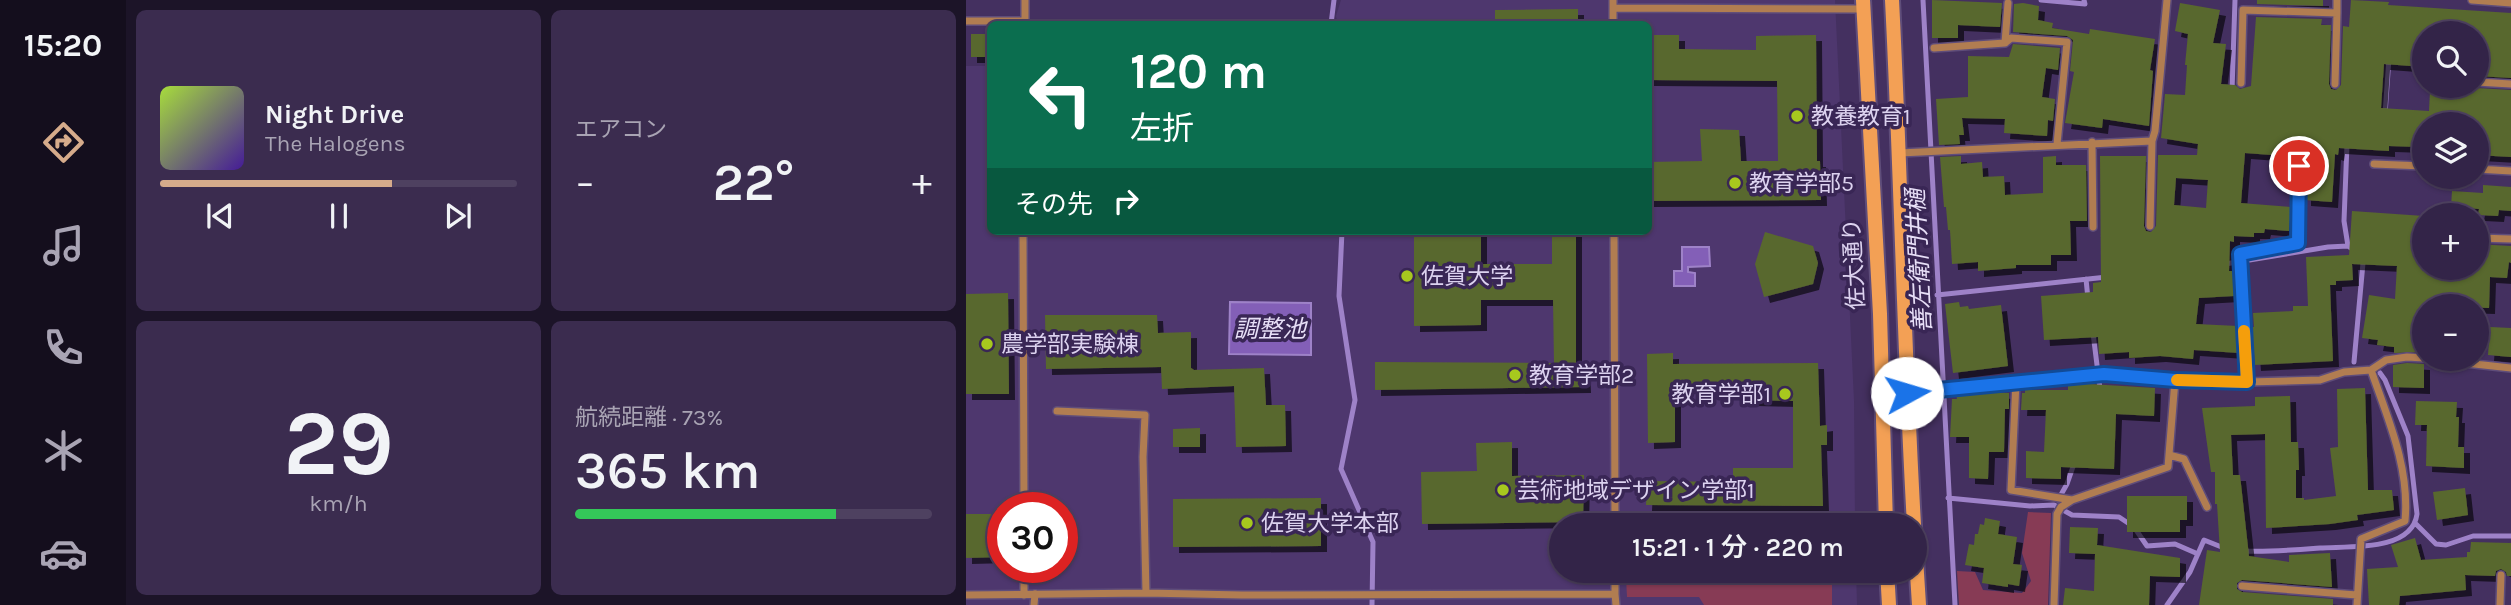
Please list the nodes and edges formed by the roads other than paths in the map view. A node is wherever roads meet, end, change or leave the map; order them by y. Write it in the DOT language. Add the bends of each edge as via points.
graph roads {
  1 [pos="1025,0"];
  2 [pos="1892,0"];
  3 [pos="2167,0"];
  4 [pos="2337,0"];
  5 [pos="2472,0"];
  6 [pos="2008,3"];
  7 [pos="2511,3"];
  8 [pos="1613,4"];
  9 [pos="1863,4"];
  10 [pos="2337,13"];
  11 [pos="966,21"];
  12 [pos="1025,21"];
  13 [pos="987,22"];
  14 [pos="2004,43"];
  15 [pos="1934,48"];
  16 [pos="2241,83"];
  17 [pos="2489,83"];
  18 [pos="2334,84"];
  19 [pos="2511,84"];
  20 [pos="2152,141"];
  21 [pos="2092,142"];
  22 [pos="2057,144"];
  23 [pos="1900,153"];
  24 [pos="2374,164"];
  25 [pos="2299,166"];
  26 [pos="2412,166"];
  27 [pos="2489,170"];
  28 [pos="2511,171"];
  29 [pos="2150,226"];
  30 [pos="2093,227"];
  31 [pos="1023,235"];
  32 [pos="1614,235"];
  33 [pos="2489,238"];
  34 [pos="2511,239"];
  35 [pos="2412,357"];
  36 [pos="2489,366"];
  37 [pos="2511,368"];
  38 [pos="2371,370"];
  39 [pos="2175,380"];
  40 [pos="2247,382"];
  41 [pos="2016,383"];
  42 [pos="1907,393"];
  43 [pos="1057,411"];
  44 [pos="2169,455"];
  45 [pos="1024,492"];
  46 [pos="2059,504"];
  47 [pos="2207,507"];
  48 [pos="1615,513"];
  49 [pos="1886,513"];
  50 [pos="1913,513"];
  51 [pos="2501,575"];
  52 [pos="1024,583"];
  53 [pos="1615,583"];
  54 [pos="1888,583"];
  55 [pos="1918,583"];
  56 [pos="2242,586"];
  57 [pos="1146,593"];
  58 [pos="1035,594"];
  59 [pos="1615,594"];
  60 [pos="1024,595"];
  61 [pos="2357,595"];
  62 [pos="966,596"];
  63 [pos="1034,605"];
  64 [pos="1616,605"];
  65 [pos="1888,605"];
  66 [pos="1919,605"];
  67 [pos="2054,605"];
  68 [pos="2357,605"];
  69 [pos="2500,605"];
  1 -- 12 [label="street"];
  2 -- 23 [label="main road"];
  3 -- 20 [label="street"];
  4 -- 10 [label="street"];
  5 -- 7 [label="street"];
  6 -- 14 [label="street"];
  8 -- 9 [label="street"];
  9 -- 49 [label="main road, 佐大通り"];
  10 -- 16 [label="street" via="2243,10"];
  10 -- 18 [label="street"];
  11 -- 13 [label="street"];
  14 -- 15 [label="street"];
  14 -- 22 [label="street" via="2011,38 2067,42"];
  17 -- 19 [label="street"];
  20 -- 21 [label="street"];
  20 -- 29 [label="street"];
  21 -- 22 [label="street"];
  21 -- 30 [label="street"];
  22 -- 23 [label="street"];
  23 -- 42 [label="main road"];
  24 -- 26 [label="street"];
  25 -- 40 [label="street" via="2298,243 2240,254"];
  27 -- 28 [label="street"];
  31 -- 45 [label="street"];
  32 -- 48 [label="street"];
  33 -- 34 [label="street"];
  35 -- 38 [label="street" via="2386,360"];
  36 -- 37 [label="street"];
  38 -- 40 [label="street" via="2320,380"];
  38 -- 61 [label="street" via="2401,457 2407,503 2405,521 2361,539"];
  39 -- 40 [label="street"];
  39 -- 41 [label="street" via="2104,374"];
  39 -- 44 [label="street"];
  41 -- 42 [label="street"];
  41 -- 46 [label="street" via="2011,490"];
  42 -- 50 [label="main road"];
  43 -- 57 [label="street" via="1145,415"];
  44 -- 46 [label="street" via="2168,467"];
  44 -- 47 [label="street" via="2184,458"];
  46 -- 67 [label="street"];
  51 -- 69 [label="street"];
  52 -- 60 [label="street"];
  53 -- 59 [label="street"];
  54 -- 65 [label="main road"];
  55 -- 66 [label="main road"];
  56 -- 61 [label="street"];
  57 -- 58 [label="street"];
  57 -- 59 [label="street"];
  58 -- 60 [label="street"];
  58 -- 63 [label="street"];
  59 -- 64 [label="street"];
  60 -- 62 [label="street"];
  61 -- 68 [label="street"];
}
